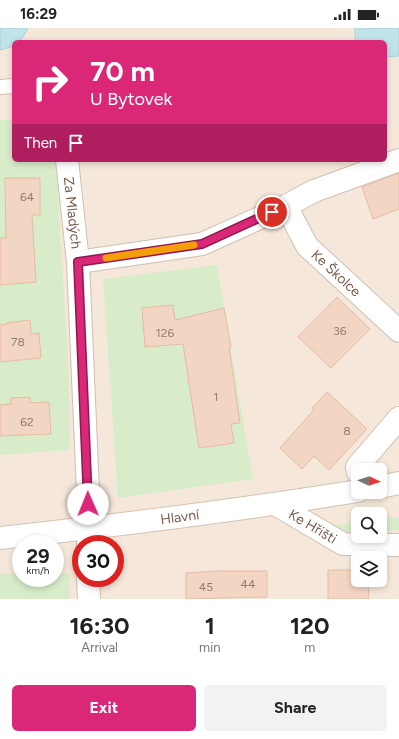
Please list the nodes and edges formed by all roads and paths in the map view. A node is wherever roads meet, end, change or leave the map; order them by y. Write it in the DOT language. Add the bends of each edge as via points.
graph roads {
  1 [pos="12,86"];
  2 [pos="0,87"];
  3 [pos="399,160"];
  4 [pos="67,162"];
  5 [pos="286,206"];
  6 [pos="78,262"];
  7 [pos="399,331"];
  8 [pos="399,418"];
  9 [pos="361,463"];
  10 [pos="399,482"];
  11 [pos="387,485"];
  12 [pos="351,492"];
  13 [pos="275,504"];
  14 [pos="88,535"];
  15 [pos="94,535"];
  16 [pos="72,536"];
  17 [pos="0,538"];
  18 [pos="399,545"];
  19 [pos="88,587"];
  20 [pos="89,599"];
  1 -- 2 [label="lane"];
  3 -- 5 [label="street" via="314,191"];
  4 -- 6 [label="street, Za Mladých"];
  5 -- 6 [label="street" via="202,244"];
  5 -- 7 [label="street, Ke Školce" via="307,246"];
  6 -- 14 [label="street, Za Mladých"];
  8 -- 9 [label="street"];
  10 -- 11 [label="street"];
  12 -- 13 [label="street, Hlavní"];
  13 -- 15 [label="street, Hlavní"];
  13 -- 18 [label="street, Ke Hřišti" via="343,544"];
  16 -- 17 [label="street, Hlavní"];
  19 -- 20 [label="street"];
}
